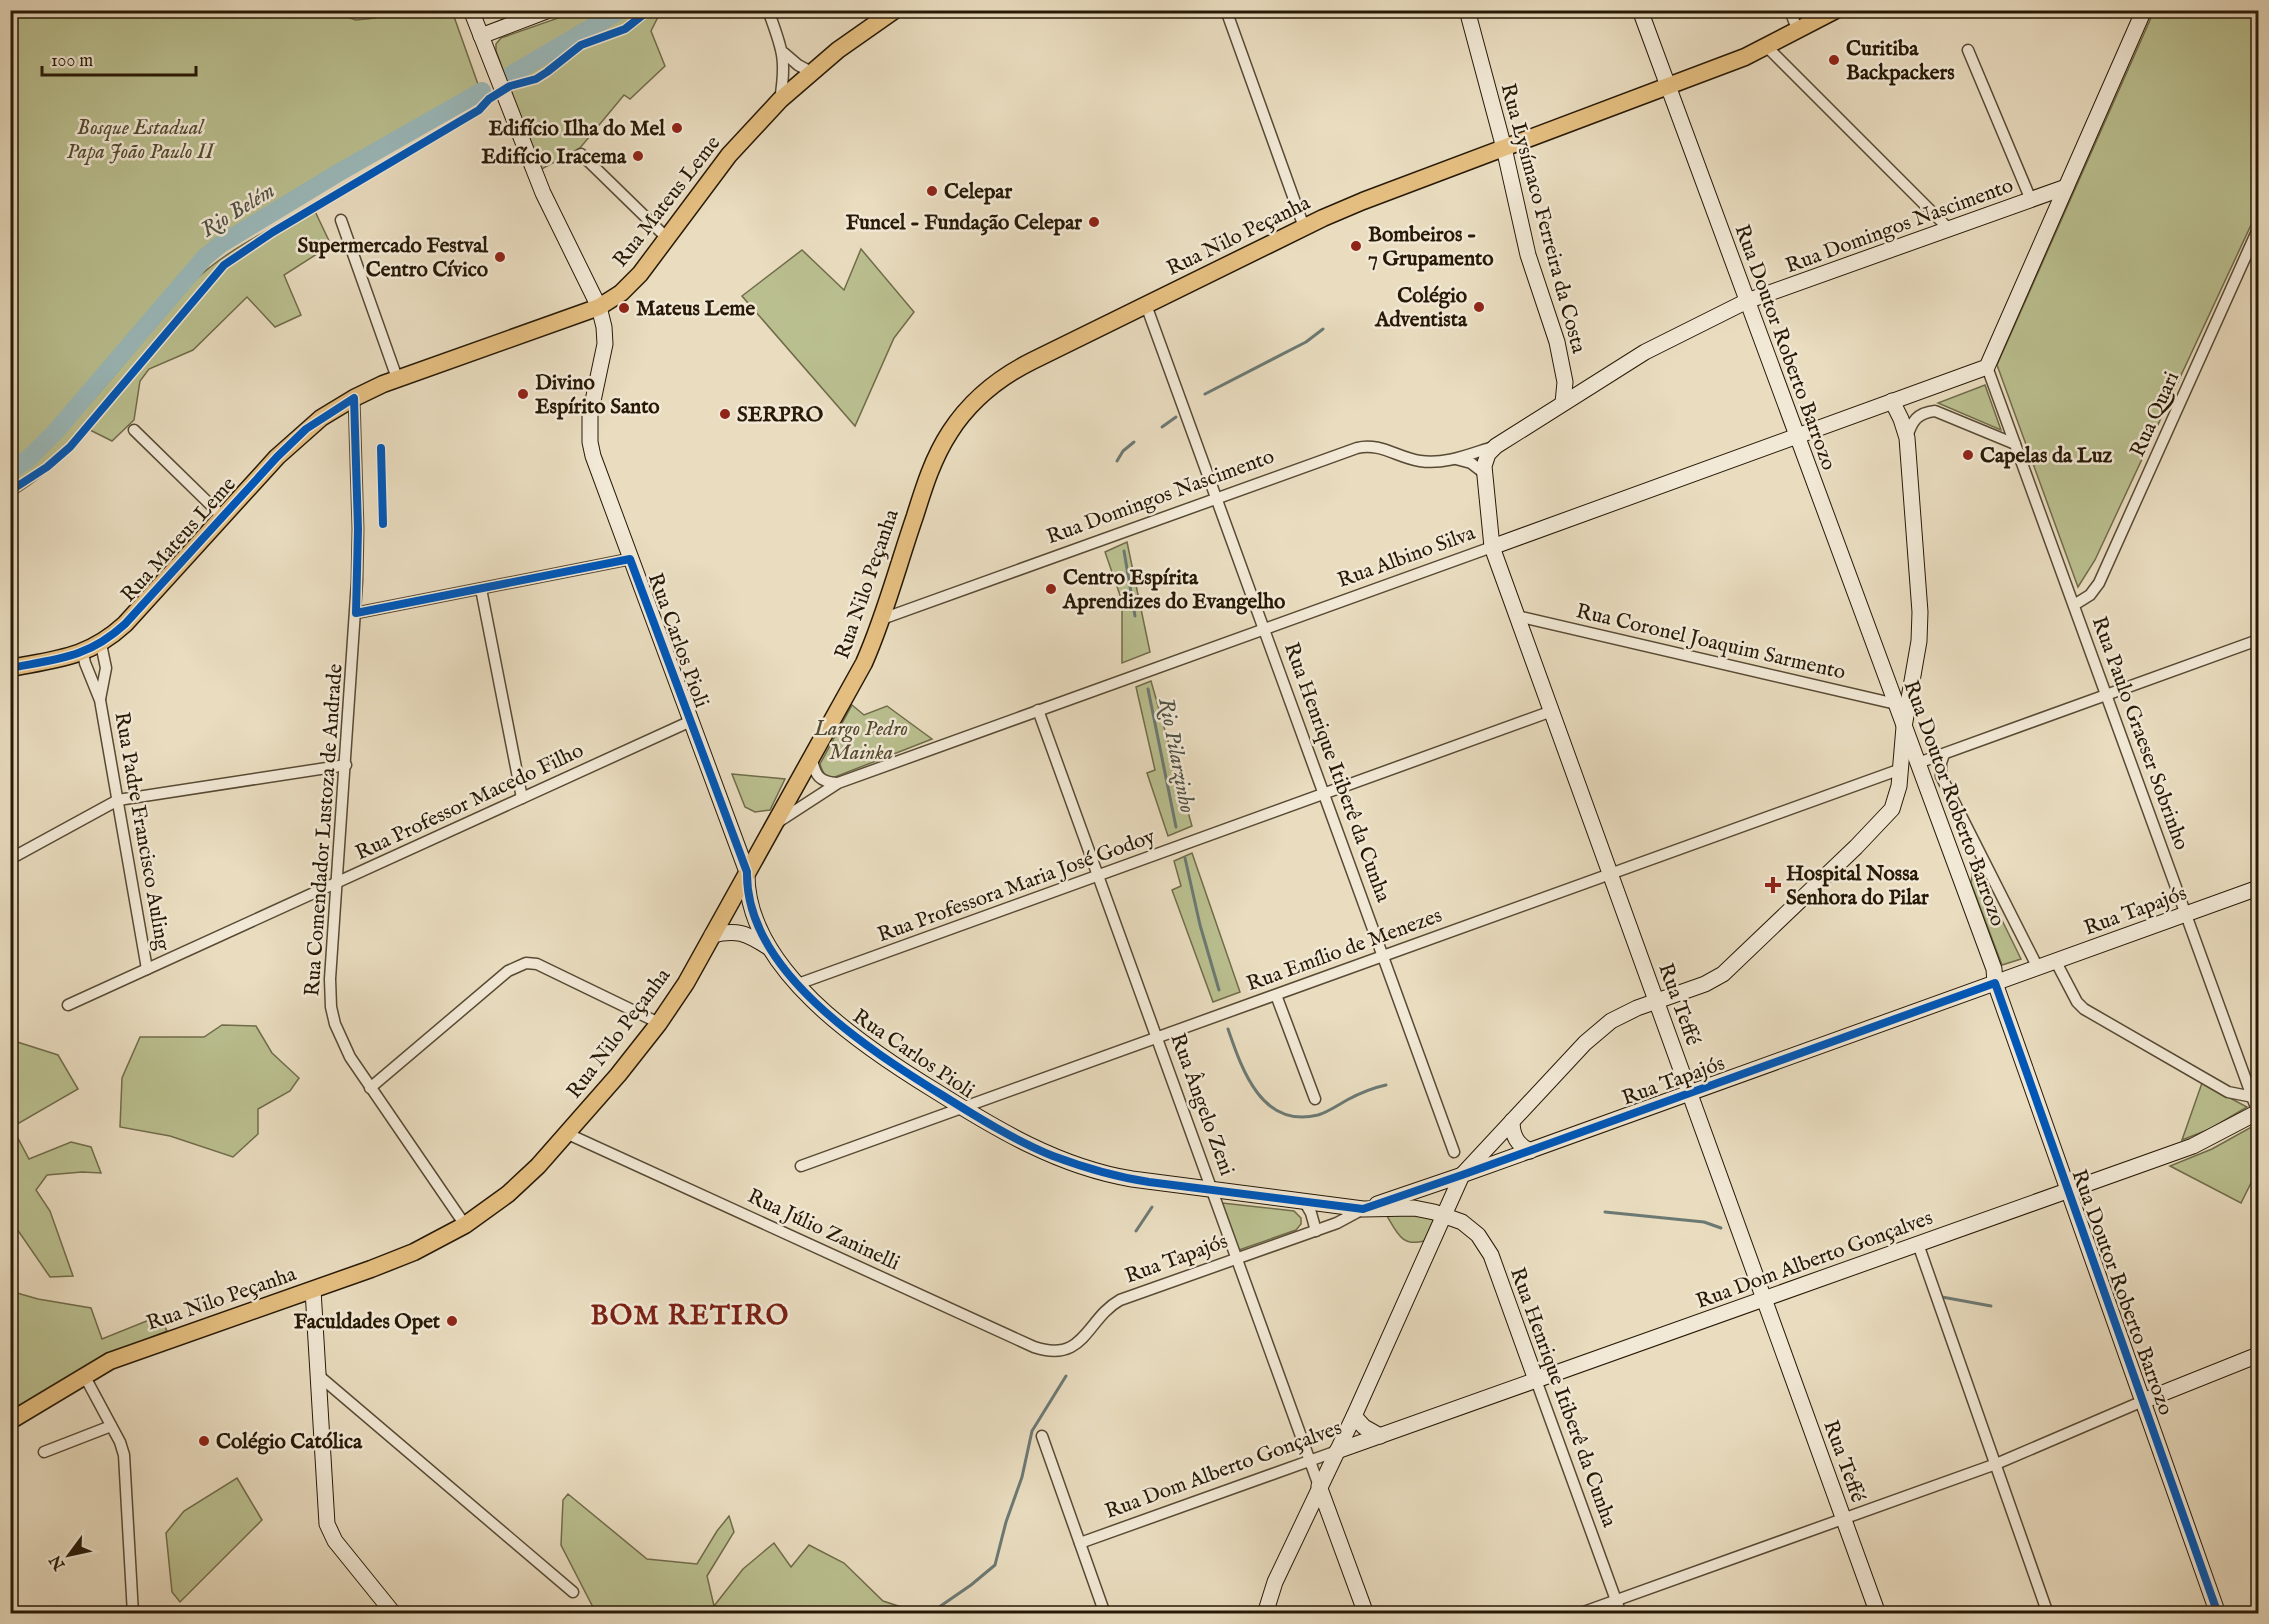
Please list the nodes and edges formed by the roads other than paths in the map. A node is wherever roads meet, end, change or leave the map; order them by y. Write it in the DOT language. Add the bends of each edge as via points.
graph roads {
  1 [pos="471,10"];
  2 [pos="549,10"];
  3 [pos="768,10"];
  4 [pos="895,10"];
  5 [pos="1226,10"];
  6 [pos="1467,10"];
  7 [pos="1640,10"];
  8 [pos="1790,10"];
  9 [pos="1836,10"];
  10 [pos="2144,10"];
  11 [pos="1798,32"];
  12 [pos="481,36"];
  13 [pos="1767,48"];
  14 [pos="1968,50"];
  15 [pos="784,53"];
  16 [pos="811,72"];
  17 [pos="1668,87"];
  18 [pos="780,100"];
  19 [pos="1504,148"];
  20 [pos="581,154"];
  21 [pos="2066,187"];
  22 [pos="2031,200"];
  23 [pos="341,220"];
  24 [pos="1304,227"];
  25 [pos="1949,229"];
  26 [pos="2259,229"];
  27 [pos="667,238"];
  28 [pos="1747,301"];
  29 [pos="1146,305"];
  30 [pos="598,307"];
  31 [pos="1557,342"];
  32 [pos="1987,367"];
  33 [pos="397,378"];
  34 [pos="1585,390"];
  35 [pos="354,398"];
  36 [pos="1892,401"];
  37 [pos="1563,403"];
  38 [pos="134,430"];
  39 [pos="1797,436"];
  40 [pos="1906,438"];
  41 [pos="2015,444"];
  42 [pos="1496,446"];
  43 [pos="1455,459"];
  44 [pos="1484,473"];
  45 [pos="1216,498"];
  46 [pos="222,516"];
  47 [pos="1492,547"];
  48 [pos="630,559"];
  49 [pos="481,589"];
  50 [pos="2074,605"];
  51 [pos="356,614"];
  52 [pos="1517,616"];
  53 [pos="882,619"];
  54 [pos="1264,629"];
  55 [pos="2259,640"];
  56 [pos="101,644"];
  57 [pos="83,652"];
  58 [pos="10,668"];
  59 [pos="1910,694"];
  60 [pos="2107,695"];
  61 [pos="100,699"];
  62 [pos="1896,704"];
  63 [pos="1038,710"];
  64 [pos="1552,711"];
  65 [pos="691,721"];
  66 [pos="1904,727"];
  67 [pos="1944,754"];
  68 [pos="812,759"];
  69 [pos="1918,763"];
  70 [pos="346,765"];
  71 [pos="1901,769"];
  72 [pos="838,783"];
  73 [pos="1925,783"];
  74 [pos="1324,794"];
  75 [pos="522,798"];
  76 [pos="118,800"];
  77 [pos="776,824"];
  78 [pos="10,859"];
  79 [pos="747,872"];
  80 [pos="1610,874"];
  81 [pos="1098,876"];
  82 [pos="338,883"];
  83 [pos="2259,888"];
  84 [pos="2186,914"];
  85 [pos="712,935"];
  86 [pos="770,948"];
  87 [pos="1382,956"];
  88 [pos="2055,962"];
  89 [pos="2038,968"];
  90 [pos="147,969"];
  91 [pos="1995,983"];
  92 [pos="798,984"];
  93 [pos="1276,995"];
  94 [pos="1656,1000"];
  95 [pos="68,1005"];
  96 [pos="659,1023"];
  97 [pos="1157,1038"];
  98 [pos="370,1088"];
  99 [pos="1690,1093"];
  100 [pos="2253,1097"];
  101 [pos="1315,1099"];
  102 [pos="962,1108"];
  103 [pos="2258,1112"];
  104 [pos="1512,1121"];
  105 [pos="568,1134"];
  106 [pos="1530,1151"];
  107 [pos="1454,1152"];
  108 [pos="801,1166"];
  109 [pos="1462,1175"];
  110 [pos="1212,1190"];
  111 [pos="2068,1190"];
  112 [pos="1304,1201"];
  113 [pos="1363,1209"];
  114 [pos="1443,1215"];
  115 [pos="465,1225"];
  116 [pos="1316,1231"];
  117 [pos="1918,1244"];
  118 [pos="1237,1259"];
  119 [pos="313,1290"];
  120 [pos="1764,1299"];
  121 [pos="1066,1349"];
  122 [pos="2259,1355"];
  123 [pos="84,1375"];
  124 [pos="318,1375"];
  125 [pos="1536,1380"];
  126 [pos="2143,1401"];
  127 [pos="1354,1416"];
  128 [pos="10,1421"];
  129 [pos="111,1426"];
  130 [pos="1042,1436"];
  131 [pos="1380,1436"];
  132 [pos="1337,1451"];
  133 [pos="44,1452"];
  134 [pos="1310,1460"];
  135 [pos="1996,1464"];
  136 [pos="1320,1486"];
  137 [pos="1844,1518"];
  138 [pos="1080,1543"];
  139 [pos="573,1592"];
  140 [pos="1616,1600"];
  141 [pos="10,1607"];
  142 [pos="14,1614"];
  143 [pos="133,1614"];
  144 [pos="394,1614"];
  145 [pos="1105,1614"];
  146 [pos="1265,1614"];
  147 [pos="1366,1614"];
  148 [pos="1578,1614"];
  149 [pos="1621,1614"];
  150 [pos="1878,1614"];
  151 [pos="2049,1614"];
  152 [pos="2218,1614"];
  1 -- 12 [label="main road, Rua Carlos Pioli"];
  2 -- 12 [label="main road"];
  3 -- 15 [label="street"];
  4 -- 16 [label="main road, Rua Mateus Leme"];
  5 -- 24 [label="street"];
  6 -- 19 [label="main road, Rua Lysímaco Ferreira da Costa"];
  7 -- 17 [label="main road, Rua Doutor Roberto Barrozo"];
  8 -- 11 [label="street"];
  9 -- 11 [label="main road, Rua Nilo Peçanha"];
  10 -- 21 [label="main road"];
  11 -- 13 [label="main road, Rua Nilo Peçanha"];
  12 -- 30 [label="main road, Rua Carlos Pioli" via="543,193"];
  13 -- 17 [label="main road, Rua Nilo Peçanha"];
  13 -- 25 [label="street"];
  14 -- 22 [label="street"];
  15 -- 16 [label="street"];
  15 -- 18 [label="street"];
  16 -- 18 [label="main road, Rua Mateus Leme"];
  17 -- 19 [label="main road, Rua Nilo Peçanha"];
  17 -- 28 [label="main road, Rua Doutor Roberto Barrozo"];
  18 -- 27 [label="main road, Rua Mateus Leme" via="729,155"];
  19 -- 24 [label="main road, Rua Nilo Peçanha"];
  19 -- 31 [label="main road, Rua Lysímaco Ferreira da Costa" via="1528,255"];
  20 -- 27 [label="street"];
  21 -- 22 [label="main road, Rua Domingos Nascimento"];
  21 -- 32 [label="main road"];
  22 -- 25 [label="main road, Rua Domingos Nascimento"];
  23 -- 33 [label="street"];
  24 -- 29 [label="main road, Rua Nilo Peçanha"];
  25 -- 28 [label="main road, Rua Domingos Nascimento"];
  26 -- 50 [label="street, Rua Quari" via="2099,583 2090,595"];
  27 -- 30 [label="main road, Rua Mateus Leme" via="631,284"];
  28 -- 34 [label="main road, Rua Domingos Nascimento" via="1645,352"];
  28 -- 39 [label="main road, Rua Doutor Roberto Barrozo"];
  29 -- 45 [label="street, Rua Henrique Itiberê da Cunha"];
  29 -- 53 [label="main road, Rua Nilo Peçanha" via="1015,370 988,389 958,420 932,465"];
  30 -- 33 [label="main road, Rua Mateus Leme"];
  30 -- 48 [label="main road, Rua Carlos Pioli" via="605,344 590,415 590,442 597,472"];
  31 -- 34 [label="main road" via="1574,383"];
  31 -- 37 [label="main road, Rua Lysímaco Ferreira da Costa" via="1565,382"];
  32 -- 36 [label="main road, Rua Albino Silva"];
  32 -- 41 [label="street, Rua Paulo Graeser Sobrinho"];
  33 -- 35 [label="main road, Rua Mateus Leme"];
  34 -- 37 [label="main road, Rua Domingos Nascimento"];
  35 -- 46 [label="main road, Rua Mateus Leme" via="299,436"];
  35 -- 51 [label="street, Rua Comendador Lustoza de Andrade"];
  36 -- 39 [label="main road, Rua Albino Silva"];
  36 -- 40 [label="main road"];
  37 -- 42 [label="main road, Rua Domingos Nascimento"];
  38 -- 46 [label="street"];
  39 -- 47 [label="main road, Rua Albino Silva"];
  39 -- 62 [label="main road, Rua Doutor Roberto Barrozo"];
  40 -- 41 [label="street" via="1914,419 1935,411"];
  40 -- 59 [label="main road" via="1920,612"];
  41 -- 50 [label="street, Rua Paulo Graeser Sobrinho"];
  42 -- 43 [label="street, Rua Domingos Nascimento"];
  42 -- 44 [label="main road" via="1488,454"];
  43 -- 44 [label="street, Rua Domingos Nascimento" via="1471,463"];
  43 -- 45 [label="street, Rua Domingos Nascimento" via="1422,462 1366,446"];
  44 -- 47 [label="main road, Rua Teffé"];
  45 -- 53 [label="street, Rua Domingos Nascimento"];
  45 -- 54 [label="street, Rua Henrique Itiberê da Cunha"];
  46 -- 56 [label="main road, Rua Mateus Leme" via="125,624"];
  47 -- 52 [label="main road, Rua Teffé"];
  47 -- 54 [label="street, Rua Albino Silva"];
  48 -- 49 [label="street"];
  48 -- 65 [label="main road, Rua Carlos Pioli"];
  49 -- 51 [label="street"];
  49 -- 75 [label="street"];
  50 -- 60 [label="street, Rua Paulo Graeser Sobrinho"];
  51 -- 70 [label="street, Rua Comendador Lustoza de Andrade"];
  52 -- 62 [label="street, Rua Coronel Joaquim Sarmento"];
  52 -- 64 [label="main road, Rua Teffé"];
  53 -- 68 [label="main road, Rua Nilo Peçanha" via="855,682"];
  54 -- 63 [label="street, Rua Albino Silva"];
  54 -- 74 [label="street, Rua Henrique Itiberê da Cunha"];
  55 -- 60 [label="street"];
  56 -- 57 [label="main road, Rua Mateus Leme"];
  56 -- 61 [label="street, Rua Padre Francisco Auling" via="106,668"];
  57 -- 58 [label="main road, Rua Mateus Leme"];
  57 -- 61 [label="street, Rua Padre Francisco Auling"];
  59 -- 62 [label="main road"];
  59 -- 66 [label="main road"];
  60 -- 67 [label="street"];
  60 -- 84 [label="street, Rua Paulo Graeser Sobrinho"];
  61 -- 76 [label="street, Rua Padre Francisco Auling"];
  62 -- 66 [label="main road, Rua Doutor Roberto Barrozo"];
  63 -- 72 [label="street, Rua Albino Silva"];
  63 -- 81 [label="street, Rua Ângelo Zeni"];
  64 -- 74 [label="street, Rua Professora Maria José Godoy"];
  64 -- 80 [label="main road, Rua Teffé"];
  65 -- 75 [label="street, Rua Professor Macedo Filho"];
  65 -- 79 [label="main road, Rua Carlos Pioli"];
  66 -- 69 [label="main road, Rua Doutor Roberto Barrozo"];
  66 -- 71 [label="main road"];
  67 -- 69 [label="street"];
  67 -- 89 [label="street" via="1941,776"];
  68 -- 72 [label="street" via="820,778"];
  68 -- 77 [label="main road, Rua Nilo Peçanha"];
  69 -- 73 [label="main road, Rua Doutor Roberto Barrozo"];
  70 -- 76 [label="street"];
  70 -- 82 [label="street, Rua Comendador Lustoza de Andrade"];
  71 -- 73 [label="main road"];
  71 -- 80 [label="street, Rua Emílio de Menezes"];
  71 -- 94 [label="main road" via="1895,802 1888,815 1740,960 1716,979"];
  72 -- 77 [label="street, Rua Albino Silva"];
  73 -- 91 [label="main road, Rua Doutor Roberto Barrozo" via="1994,969"];
  74 -- 81 [label="street, Rua Professora Maria José Godoy"];
  74 -- 87 [label="street, Rua Henrique Itiberê da Cunha"];
  75 -- 82 [label="street, Rua Professor Macedo Filho"];
  76 -- 78 [label="street"];
  76 -- 90 [label="street, Rua Padre Francisco Auling"];
  77 -- 79 [label="main road, Rua Nilo Peçanha"];
  79 -- 85 [label="main road, Rua Nilo Peçanha"];
  79 -- 86 [label="main road, Rua Carlos Pioli" via="749,903"];
  80 -- 87 [label="street, Rua Emílio de Menezes"];
  80 -- 94 [label="main road, Rua Teffé"];
  81 -- 92 [label="street, Rua Professora Maria José Godoy"];
  81 -- 97 [label="street, Rua Ângelo Zeni"];
  82 -- 90 [label="street, Rua Professor Macedo Filho"];
  82 -- 98 [label="street, Rua Comendador Lustoza de Andrade" via="331,1007 342,1041"];
  83 -- 84 [label="main road, Rua Tapajós"];
  84 -- 88 [label="main road, Rua Tapajós"];
  84 -- 100 [label="street, Rua Paulo Graeser Sobrinho"];
  85 -- 86 [label="main road" via="746,934"];
  85 -- 96 [label="main road, Rua Nilo Peçanha"];
  86 -- 92 [label="main road, Rua Carlos Pioli"];
  87 -- 93 [label="street, Rua Emílio de Menezes"];
  87 -- 107 [label="street, Rua Henrique Itiberê da Cunha"];
  88 -- 89 [label="main road, Rua Tapajós"];
  88 -- 100 [label="street" via="2084,1009 2228,1092"];
  89 -- 91 [label="main road, Rua Tapajós"];
  90 -- 95 [label="street, Rua Professor Macedo Filho"];
  91 -- 99 [label="main road, Rua Tapajós"];
  91 -- 111 [label="main road, Rua Doutor Roberto Barrozo"];
  92 -- 102 [label="main road, Rua Carlos Pioli" via="865,1045"];
  93 -- 97 [label="street, Rua Emílio de Menezes"];
  93 -- 101 [label="street"];
  94 -- 99 [label="main road, Rua Teffé"];
  94 -- 104 [label="main road" via="1624,1014 1596,1033"];
  96 -- 98 [label="street" via="546,968 526,963 508,971"];
  96 -- 105 [label="main road, Rua Nilo Peçanha"];
  97 -- 102 [label="street, Rua Emílio de Menezes"];
  97 -- 110 [label="street, Rua Ângelo Zeni"];
  98 -- 115 [label="street, Rua Comendador Lustoza de Andrade"];
  99 -- 106 [label="main road, Rua Tapajós"];
  99 -- 120 [label="main road, Rua Teffé"];
  100 -- 103 [label="street, Rua Paulo Graeser Sobrinho"];
  102 -- 108 [label="street, Rua Emílio de Menezes"];
  102 -- 110 [label="main road, Rua Carlos Pioli" via="1029,1145 1096,1171"];
  103 -- 111 [label="main road, Rua Dom Alberto Gonçalves" via="2193,1146"];
  104 -- 106 [label="main road" via="1515,1138"];
  104 -- 109 [label="main road"];
  105 -- 115 [label="main road, Rua Nilo Peçanha" via="525,1179"];
  105 -- 121 [label="street, Rua Júlio Zaninelli" via="1034,1347"];
  106 -- 109 [label="main road, Rua Tapajós"];
  109 -- 113 [label="main road, Rua Tapajós"];
  109 -- 114 [label="main road"];
  110 -- 112 [label="main road, Rua Carlos Pioli"];
  110 -- 118 [label="street, Rua Ângelo Zeni"];
  111 -- 117 [label="main road, Rua Dom Alberto Gonçalves"];
  111 -- 126 [label="main road, Rua Doutor Roberto Barrozo"];
  112 -- 113 [label="main road, Rua Carlos Pioli"];
  112 -- 116 [label="street"];
  113 -- 114 [label="main road, Rua Carlos Pioli" via="1414,1208"];
  113 -- 116 [label="street, Rua Tapajós"];
  114 -- 125 [label="main road, Rua Henrique Itiberê da Cunha" via="1471,1228 1491,1255"];
  114 -- 127 [label="main road"];
  115 -- 119 [label="main road, Rua Nilo Peçanha" via="404,1256"];
  116 -- 118 [label="street, Rua Tapajós"];
  117 -- 120 [label="main road, Rua Dom Alberto Gonçalves"];
  117 -- 135 [label="street"];
  118 -- 121 [label="street, Rua Tapajós" via="1120,1300 1102,1314 1082,1340"];
  118 -- 134 [label="street, Rua Ângelo Zeni"];
  119 -- 123 [label="main road, Rua Nilo Peçanha" via="122,1356"];
  119 -- 124 [label="main road"];
  120 -- 125 [label="main road, Rua Dom Alberto Gonçalves"];
  120 -- 137 [label="main road, Rua Teffé"];
  122 -- 126 [label="main road"];
  123 -- 128 [label="main road, Rua Nilo Peçanha"];
  123 -- 129 [label="street"];
  124 -- 139 [label="street"];
  124 -- 144 [label="main road" via="327,1524 335,1541"];
  125 -- 131 [label="main road, Rua Dom Alberto Gonçalves"];
  125 -- 140 [label="street, Rua Henrique Itiberê da Cunha"];
  126 -- 135 [label="street"];
  126 -- 152 [label="main road, Rua Doutor Roberto Barrozo"];
  127 -- 131 [label="main road, Rua Dom Alberto Gonçalves"];
  127 -- 132 [label="main road"];
  129 -- 133 [label="street"];
  129 -- 143 [label="street" via="123,1449 125,1463"];
  130 -- 138 [label="street"];
  131 -- 132 [label="main road, Rua Dom Alberto Gonçalves"];
  132 -- 134 [label="street, Rua Dom Alberto Gonçalves"];
  132 -- 136 [label="main road"];
  134 -- 136 [label="street, Rua Ângelo Zeni"];
  134 -- 138 [label="street, Rua Dom Alberto Gonçalves"];
  135 -- 137 [label="street"];
  135 -- 151 [label="street"];
  136 -- 146 [label="main road" via="1275,1582"];
  136 -- 147 [label="main road, Rua Ângelo Zeni"];
  137 -- 140 [label="street"];
  137 -- 150 [label="main road, Rua Teffé"];
  138 -- 145 [label="street"];
  140 -- 148 [label="street"];
  140 -- 149 [label="street, Rua Henrique Itiberê da Cunha"];
  141 -- 142 [label="street"];
}
